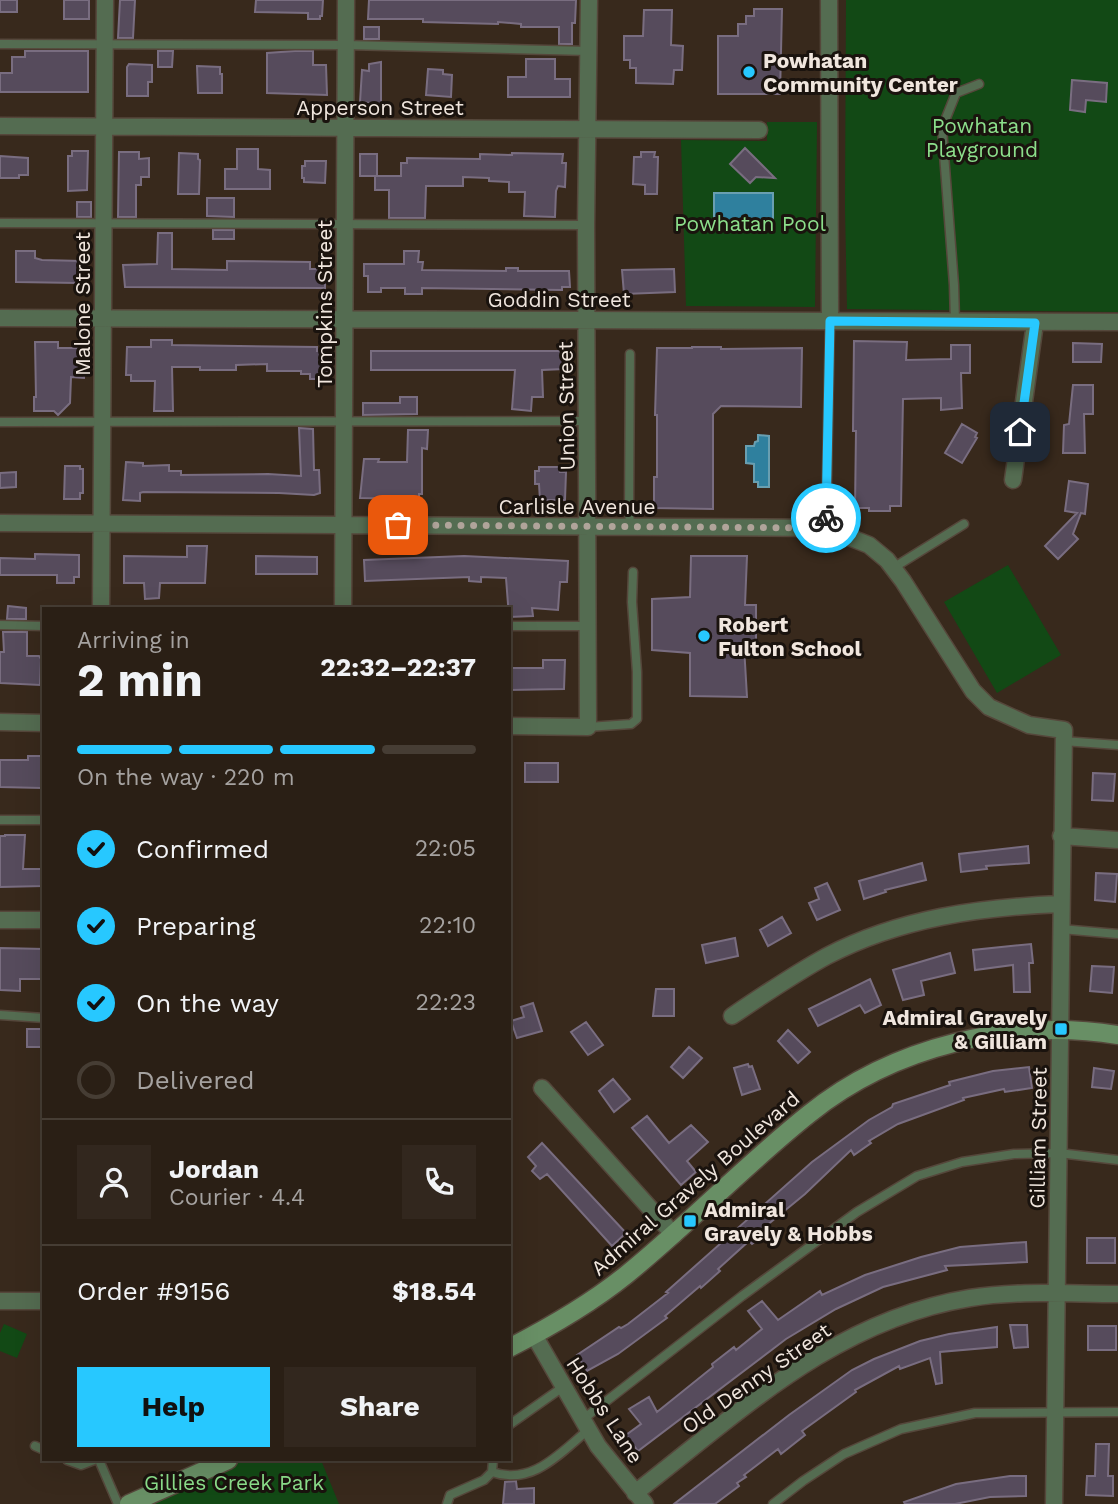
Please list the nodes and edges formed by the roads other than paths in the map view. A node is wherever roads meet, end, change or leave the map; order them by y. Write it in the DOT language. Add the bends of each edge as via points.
graph roads {
  1 [pos="105,0"];
  2 [pos="346,0"];
  3 [pos="589,0"];
  4 [pos="829,0"];
  5 [pos="0,44"];
  6 [pos="104,44"];
  7 [pos="346,45"];
  8 [pos="588,51"];
  9 [pos="979,84"];
  10 [pos="0,126"];
  11 [pos="104,126"];
  12 [pos="345,129"];
  13 [pos="588,129"];
  14 [pos="760,130"];
  15 [pos="0,223"];
  16 [pos="345,223"];
  17 [pos="104,224"];
  18 [pos="586,225"];
  19 [pos="0,318"];
  20 [pos="104,318"];
  21 [pos="344,319"];
  22 [pos="586,321"];
  23 [pos="830,321"];
  24 [pos="955,322"];
  25 [pos="1118,322"];
  26 [pos="1035,323"];
  27 [pos="630,354"];
  28 [pos="345,421"];
  29 [pos="587,421"];
  30 [pos="0,422"];
  31 [pos="103,422"];
  32 [pos="1013,480"];
  33 [pos="0,523"];
  34 [pos="102,524"];
  35 [pos="964,524"];
  36 [pos="344,525"];
  37 [pos="589,528"];
  38 [pos="631,528"];
  39 [pos="826,528"];
  40 [pos="893,568"];
  41 [pos="633,572"];
  42 [pos="101,607"];
  43 [pos="343,607"];
  44 [pos="0,625"];
  45 [pos="511,625"];
  46 [pos="42,626"];
  47 [pos="588,626"];
  48 [pos="0,723"];
  49 [pos="42,723"];
  50 [pos="511,726"];
  51 [pos="588,727"];
  52 [pos="1064,736"];
  53 [pos="1118,745"];
  54 [pos="0,820"];
  55 [pos="42,820"];
  56 [pos="1061,836"];
  57 [pos="1118,840"];
  58 [pos="1061,904"];
  59 [pos="0,920"];
  60 [pos="42,920"];
  61 [pos="1061,929"];
  62 [pos="1118,934"];
  63 [pos="0,1015"];
  64 [pos="732,1016"];
  65 [pos="42,1018"];
  66 [pos="1061,1029"];
  67 [pos="1118,1035"];
  68 [pos="542,1088"];
  69 [pos="1059,1153"];
  70 [pos="1118,1160"];
  71 [pos="674,1235"];
  72 [pos="1056,1293"];
  73 [pos="1118,1294"];
  74 [pos="0,1301"];
  75 [pos="42,1301"];
  76 [pos="534,1335"];
  77 [pos="511,1347"];
  78 [pos="563,1387"];
  79 [pos="1054,1412"];
  80 [pos="1118,1412"];
  81 [pos="511,1424"];
  82 [pos="585,1425"];
  83 [pos="70,1461"];
  84 [pos="93,1461"];
  85 [pos="96,1461"];
  86 [pos="226,1461"];
  87 [pos="493,1461"];
  88 [pos="492,1472"];
  89 [pos="640,1499"];
  90 [pos="118,1504"];
  91 [pos="129,1504"];
  92 [pos="447,1504"];
  93 [pos="773,1504"];
  94 [pos="1054,1504"];
  1 -- 6 [label="street, Malone Street"];
  2 -- 7 [label="street, Tompkins Street"];
  3 -- 8 [label="street, Union Street"];
  4 -- 23 [label="street"];
  5 -- 6 [label="lane"];
  6 -- 7 [label="lane"];
  6 -- 11 [label="street, Malone Street"];
  7 -- 8 [label="lane"];
  7 -- 12 [label="street, Tompkins Street"];
  8 -- 13 [label="street, Union Street"];
  9 -- 24 [label="lane" via="956,93 942,128"];
  10 -- 11 [label="street, Apperson Street"];
  11 -- 12 [label="street, Apperson Street"];
  11 -- 17 [label="street, Malone Street"];
  12 -- 13 [label="street, Apperson Street"];
  12 -- 16 [label="street, Tompkins Street"];
  13 -- 14 [label="street, Apperson Street"];
  13 -- 18 [label="street, Union Street"];
  15 -- 17 [label="lane"];
  16 -- 17 [label="lane"];
  16 -- 18 [label="lane"];
  16 -- 21 [label="street, Tompkins Street"];
  17 -- 20 [label="street, Malone Street"];
  18 -- 22 [label="street, Union Street"];
  19 -- 20 [label="street, Goddin Street"];
  20 -- 21 [label="street, Goddin Street"];
  20 -- 31 [label="street, Malone Street"];
  21 -- 22 [label="street, Goddin Street"];
  21 -- 28 [label="street, Tompkins Street"];
  22 -- 23 [label="street, Goddin Street"];
  22 -- 29 [label="street, Union Street"];
  23 -- 24 [label="street, Goddin Street"];
  23 -- 39 [label="lane"];
  24 -- 26 [label="street, Goddin Street"];
  25 -- 26 [label="street, Goddin Street"];
  26 -- 32 [label="street"];
  27 -- 38 [label="lane"];
  28 -- 29 [label="lane"];
  28 -- 31 [label="lane"];
  28 -- 36 [label="street, Tompkins Street"];
  29 -- 37 [label="street, Union Street"];
  30 -- 31 [label="lane"];
  31 -- 34 [label="street, Malone Street"];
  33 -- 34 [label="street, Carlisle Avenue"];
  34 -- 36 [label="street, Carlisle Avenue"];
  34 -- 42 [label="street, Malone Street"];
  35 -- 40 [label="lane"];
  36 -- 37 [label="street, Carlisle Avenue"];
  36 -- 43 [label="street, Tompkins Street"];
  37 -- 38 [label="street, Carlisle Avenue"];
  37 -- 47 [label="street, Union Street"];
  38 -- 39 [label="street, Carlisle Avenue"];
  39 -- 40 [label="street, Carlisle Avenue" via="869,545"];
  40 -- 52 [label="street, Carlisle Avenue" via="973,691 989,707"];
  41 -- 51 [label="lane" via="637,719 631,724"];
  44 -- 46 [label="lane"];
  45 -- 47 [label="lane"];
  47 -- 51 [label="street, Union Street"];
  48 -- 49 [label="street"];
  50 -- 51 [label="street"];
  52 -- 53 [label="lane"];
  52 -- 56 [label="street, Gilliam Street"];
  54 -- 55 [label="lane"];
  56 -- 57 [label="street"];
  56 -- 58 [label="street, Gilliam Street"];
  58 -- 61 [label="street, Gilliam Street"];
  58 -- 64 [label="street" via="959,912 874,935 785,980"];
  59 -- 60 [label="street"];
  61 -- 62 [label="lane"];
  61 -- 66 [label="street, Gilliam Street"];
  63 -- 65 [label="lane"];
  66 -- 67 [label="street, Admiral Gravely Boulevard"];
  66 -- 69 [label="street, Gilliam Street"];
  66 -- 71 [label="street, Admiral Gravely Boulevard" via="1004,1033 950,1045 871,1075 809,1114"];
  68 -- 71 [label="street"];
  69 -- 70 [label="lane"];
  69 -- 72 [label="street, Gilliam Street"];
  69 -- 82 [label="lane" via="1014,1154 917,1176 858,1212 742,1296"];
  71 -- 76 [label="street, Admiral Gravely Boulevard" via="603,1293"];
  72 -- 73 [label="street, Old Denny Street"];
  72 -- 79 [label="street, Gilliam Street"];
  72 -- 89 [label="street, Old Denny Street" via="972,1297 904,1313 872,1326 807,1362"];
  74 -- 75 [label="street"];
  76 -- 77 [label="street, Admiral Gravely Boulevard"];
  76 -- 78 [label="street, Hobbs Lane"];
  78 -- 81 [label="lane"];
  78 -- 82 [label="street, Hobbs Lane"];
  79 -- 80 [label="lane"];
  79 -- 93 [label="lane" via="975,1413 901,1429 844,1454"];
  79 -- 94 [label="street, Gilliam Street"];
  82 -- 88 [label="lane" via="552,1459 522,1476"];
  82 -- 89 [label="street, Hobbs Lane"];
  83 -- 84 [label="lane" via="81,1465"];
  85 -- 90 [label="lane"];
  86 -- 91 [label="street"];
  87 -- 88 [label="lane"];
  88 -- 92 [label="lane" via="450,1494"];
}
